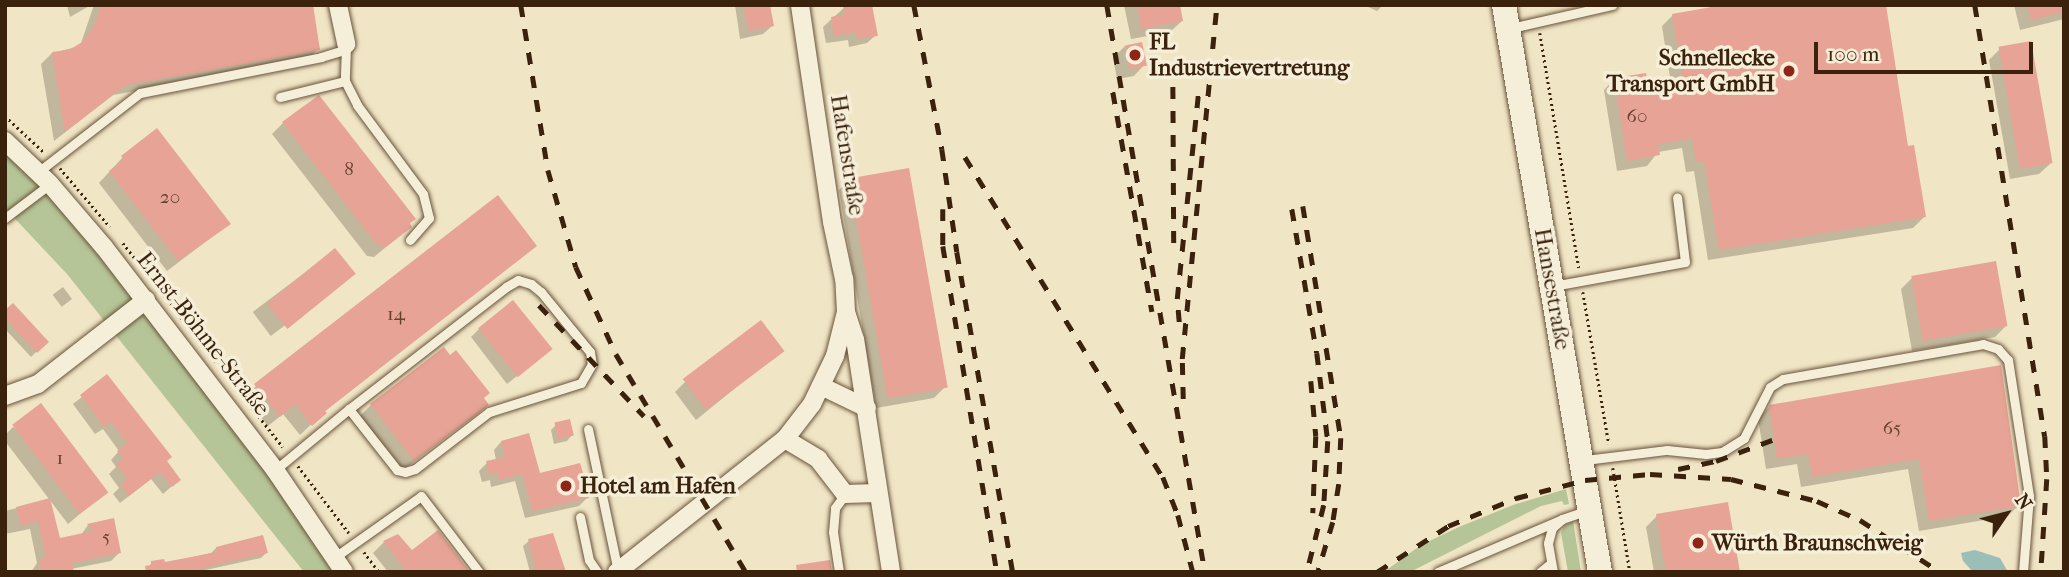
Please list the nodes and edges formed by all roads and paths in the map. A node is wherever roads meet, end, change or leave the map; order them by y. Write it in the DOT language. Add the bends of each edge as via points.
graph roads {
  1 [pos="338,5"];
  2 [pos="800,5"];
  3 [pos="1612,5"];
  4 [pos="1510,13"];
  5 [pos="346,44"];
  6 [pos="345,81"];
  7 [pos="280,97"];
  8 [pos="5,116"];
  9 [pos="5,141"];
  10 [pos="46,172"];
  11 [pos="1677,197"];
  12 [pos="5,218"];
  13 [pos="410,240"];
  14 [pos="1559,285"];
  15 [pos="146,300"];
  16 [pos="846,312"];
  17 [pos="821,386"];
  18 [pos="5,396"];
  19 [pos="867,408"];
  20 [pos="349,410"];
  21 [pos="588,429"];
  22 [pos="785,439"];
  23 [pos="291,457"];
  24 [pos="1589,460"];
  25 [pos="275,470"];
  26 [pos="877,493"];
  27 [pos="845,494"];
  28 [pos="1590,509"];
  29 [pos="580,517"];
  30 [pos="1562,519"];
  31 [pos="356,542"];
  32 [pos="339,565"];
  33 [pos="1552,567"];
  34 [pos="1445,570"];
  35 [pos="618,571"];
  36 [pos="379,572"];
  37 [pos="479,572"];
  38 [pos="597,572"];
  39 [pos="839,572"];
  40 [pos="891,572"];
  41 [pos="1540,572"];
  42 [pos="1601,572"];
  43 [pos="1615,572"];
  44 [pos="2022,572"];
  1 -- 5 [label="street"];
  2 -- 16 [label="street, Hafenstraße"];
  3 -- 4 [label="lane"];
  4 -- 14 [label="main road, Hansestraße"];
  5 -- 6 [label="lane"];
  5 -- 10 [label="lane" via="341,51 321,57 140,93"];
  6 -- 7 [label="lane"];
  6 -- 13 [label="lane" via="357,105 424,194 429,218"];
  8 -- 10 [label="path"];
  9 -- 10 [label="street, Ernst-Böhme-Straße"];
  10 -- 12 [label="lane"];
  10 -- 15 [label="street, Ernst-Böhme-Straße"];
  10 -- 23 [label="path" via="160,288"];
  11 -- 14 [label="lane" via="1685,262"];
  14 -- 24 [label="main road, Hansestraße"];
  15 -- 18 [label="street" via="38,384"];
  15 -- 25 [label="street, Ernst-Böhme-Straße"];
  16 -- 17 [label="street, Hafenstraße" via="835,356"];
  16 -- 19 [label="street, Hafenstraße" via="856,339"];
  17 -- 19 [label="street"];
  17 -- 22 [label="street, Hafenstraße"];
  19 -- 26 [label="street, Hafenstraße"];
  20 -- 20 [label="lane" via="397,470 405,472 489,412 581,383 592,364 590,352 541,292 518,280"];
  20 -- 23 [label="lane"];
  21 -- 35 [label="lane"];
  22 -- 27 [label="street" via="818,458"];
  22 -- 35 [label="street, Hafenstraße"];
  23 -- 25 [label="lane"];
  23 -- 31 [label="path"];
  24 -- 28 [label="main road, Hansestraße"];
  24 -- 43 [label="main road, Hansestraße"];
  24 -- 44 [label="lane" via="1667,450 1723,452 1744,438 1770,387 1783,379 1983,344 1998,349 2008,360 2029,496"];
  25 -- 32 [label="street, Ernst-Böhme-Straße"];
  26 -- 27 [label="street"];
  26 -- 40 [label="street, Hafenstraße"];
  27 -- 39 [label="lane" via="835,508 833,532"];
  28 -- 30 [label="lane"];
  28 -- 42 [label="main road, Hansestraße"];
  29 -- 38 [label="lane" via="589,561"];
  30 -- 33 [label="lane" via="1552,528 1548,542"];
  30 -- 34 [label="lane"];
  31 -- 32 [label="lane"];
  31 -- 36 [label="path"];
  31 -- 37 [label="lane" via="421,496"];
  33 -- 41 [label="lane"];
}
